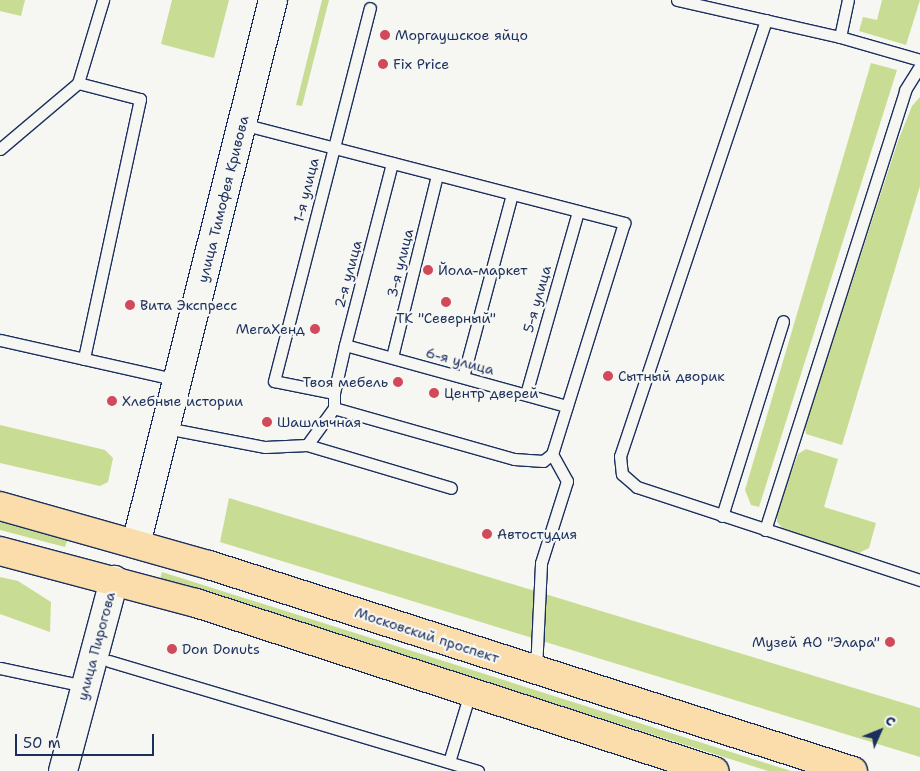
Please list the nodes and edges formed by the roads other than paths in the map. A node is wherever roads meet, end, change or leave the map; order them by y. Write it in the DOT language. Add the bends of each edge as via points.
graph roads {
  1 [pos="103,0"];
  2 [pos="273,0"];
  3 [pos="677,0"];
  4 [pos="848,0"];
  5 [pos="370,8"];
  6 [pos="766,20"];
  7 [pos="840,37"];
  8 [pos="920,60"];
  9 [pos="920,66"];
  10 [pos="78,84"];
  11 [pos="242,124"];
  12 [pos="332,148"];
  13 [pos="0,149"];
  14 [pos="392,163"];
  15 [pos="437,175"];
  16 [pos="512,194"];
  17 [pos="578,211"];
  18 [pos="783,321"];
  19 [pos="0,340"];
  20 [pos="345,345"];
  21 [pos="392,358"];
  22 [pos="84,359"];
  23 [pos="464,377"];
  24 [pos="178,380"];
  25 [pos="334,393"];
  26 [pos="526,394"];
  27 [pos="567,406"];
  28 [pos="334,408"];
  29 [pos="166,428"];
  30 [pos="307,445"];
  31 [pos="552,454"];
  32 [pos="451,488"];
  33 [pos="0,506"];
  34 [pos="722,516"];
  35 [pos="765,530"];
  36 [pos="136,544"];
  37 [pos="0,551"];
  38 [pos="920,580"];
  39 [pos="122,582"];
  40 [pos="109,661"];
  41 [pos="0,668"];
  42 [pos="536,670"];
  43 [pos="93,688"];
  44 [pos="470,692"];
  45 [pos="449,762"];
  46 [pos="665,764"];
  47 [pos="63,771"];
  48 [pos="81,771"];
  49 [pos="478,771"];
  50 [pos="714,771"];
  51 [pos="853,771"];
  1 -- 10 [label="lane"];
  2 -- 11 [label="street, улица Тимофея Кривова"];
  3 -- 6 [label="lane"];
  4 -- 7 [label="lane"];
  5 -- 12 [label="lane, 1-я улица"];
  6 -- 7 [label="lane"];
  6 -- 34 [label="lane" via="620,456 622,474 637,487"];
  7 -- 8 [label="lane"];
  9 -- 35 [label="lane" via="905,90"];
  10 -- 13 [label="lane"];
  10 -- 22 [label="lane" via="140,99"];
  11 -- 12 [label="lane"];
  11 -- 24 [label="street, улица Тимофея Кривова"];
  12 -- 14 [label="lane"];
  12 -- 25 [label="lane, 1-я улица" via="274,381"];
  14 -- 15 [label="lane"];
  14 -- 20 [label="lane, 2-я улица"];
  15 -- 16 [label="lane"];
  15 -- 21 [label="lane, 3-я улица"];
  16 -- 17 [label="lane"];
  16 -- 23 [label="lane"];
  17 -- 26 [label="lane, 5-я улица"];
  17 -- 27 [label="lane" via="624,223"];
  18 -- 34 [label="lane"];
  19 -- 22 [label="lane"];
  20 -- 21 [label="lane, 6-я улица"];
  20 -- 25 [label="lane, 2-я улица"];
  21 -- 23 [label="lane, 6-я улица"];
  22 -- 24 [label="lane"];
  23 -- 26 [label="lane, 6-я улица"];
  24 -- 29 [label="street, улица Тимофея Кривова"];
  25 -- 28 [label="lane, 2-я улица"];
  26 -- 27 [label="lane, 6-я улица"];
  27 -- 31 [label="lane"];
  28 -- 30 [label="lane"];
  28 -- 31 [label="lane" via="514,459 543,461"];
  29 -- 30 [label="lane" via="265,447"];
  29 -- 36 [label="street, улица Тимофея Кривова"];
  30 -- 32 [label="lane"];
  31 -- 42 [label="lane" via="567,481 541,563"];
  33 -- 36 [label="main road, Московский проспект"];
  34 -- 35 [label="lane"];
  35 -- 38 [label="lane"];
  36 -- 39 [label="main road"];
  36 -- 42 [label="main road, Московский проспект"];
  37 -- 39 [label="main road"];
  39 -- 40 [label="street, улица Пирогова"];
  39 -- 43 [label="street, улица Пирогова"];
  39 -- 44 [label="main road"];
  40 -- 43 [label="street, улица Пирогова"];
  40 -- 45 [label="lane"];
  41 -- 43 [label="lane"];
  42 -- 51 [label="main road, Московский проспект"];
  43 -- 47 [label="street, улица Пирогова"];
  43 -- 48 [label="street, улица Пирогова"];
  44 -- 45 [label="lane"];
  44 -- 46 [label="main road"];
  45 -- 49 [label="lane"];
  46 -- 50 [label="main road"];
}
